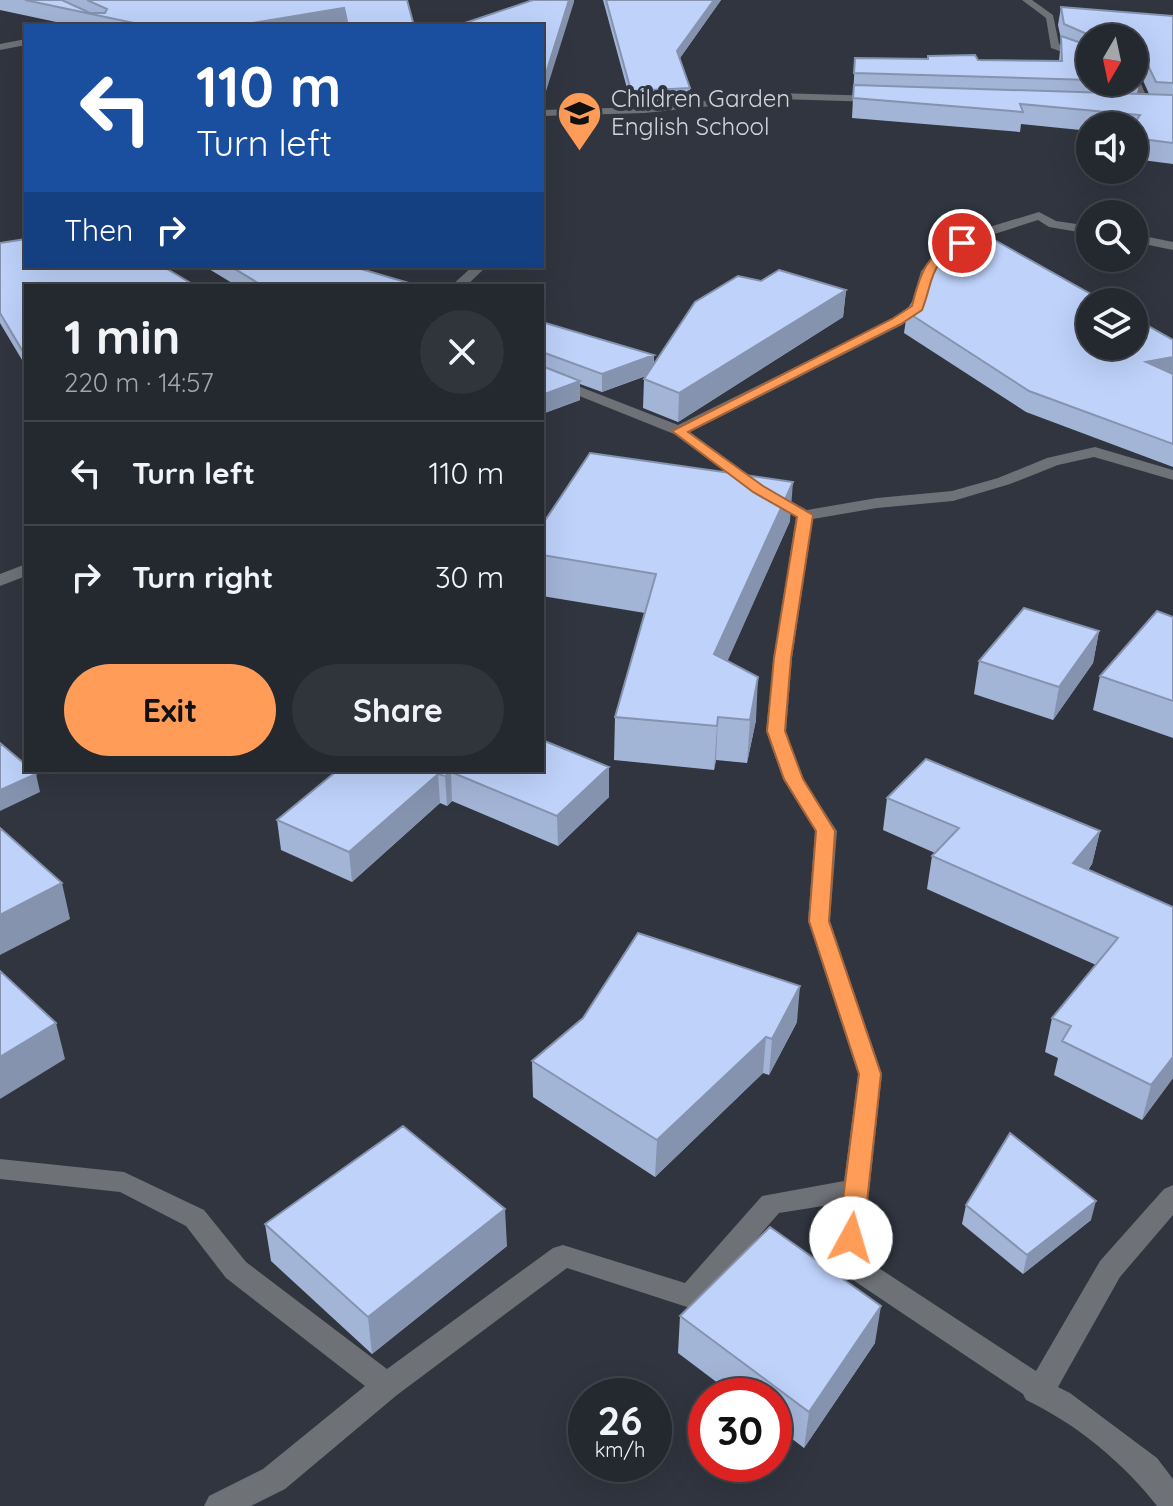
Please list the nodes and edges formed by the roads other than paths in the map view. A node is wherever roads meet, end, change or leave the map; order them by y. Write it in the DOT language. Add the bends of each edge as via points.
graph roads {
  1 [pos="1026,0"];
  2 [pos="24,42"];
  3 [pos="0,47"];
  4 [pos="1076,54"];
  5 [pos="1146,96"];
  6 [pos="886,100"];
  7 [pos="1133,107"];
  8 [pos="544,113"];
  9 [pos="1076,228"];
  10 [pos="1148,241"];
  11 [pos="1173,246"];
  12 [pos="479,268"];
  13 [pos="460,284"];
  14 [pos="544,377"];
  15 [pos="679,431"];
  16 [pos="1173,475"];
  17 [pos="805,515"];
  18 [pos="24,570"];
  19 [pos="0,581"];
  20 [pos="0,1169"];
  21 [pos="856,1190"];
  22 [pos="1173,1196"];
  23 [pos="387,1386"];
  24 [pos="1041,1390"];
  25 [pos="1173,1503"];
  26 [pos="220,1506"];
  1 -- 4 [label="street" via="1050,17 1054,46"];
  2 -- 3 [label="street"];
  5 -- 7 [label="street" via="1154,108"];
  6 -- 8 [label="street" via="778,96 645,110"];
  9 -- 15 [label="street" via="1039,216 945,251 925,273 917,307 907,315"];
  10 -- 11 [label="street"];
  12 -- 13 [label="street"];
  14 -- 15 [label="street"];
  15 -- 17 [label="street" via="758,489"];
  16 -- 17 [label="street" via="1095,452 953,496"];
  17 -- 21 [label="street" via="776,731 793,779 826,831 819,921 870,1074"];
  18 -- 19 [label="street"];
  20 -- 23 [label="street" via="124,1182 195,1218 236,1270"];
  21 -- 23 [label="street" via="771,1204 690,1296 563,1256"];
  21 -- 24 [label="street" via="848,1262"];
  22 -- 24 [label="street" via="1110,1269"];
  23 -- 26 [label="street" via="274,1479"];
  24 -- 25 [label="street" via="1036,1391 1060,1402 1146,1468"];
}
